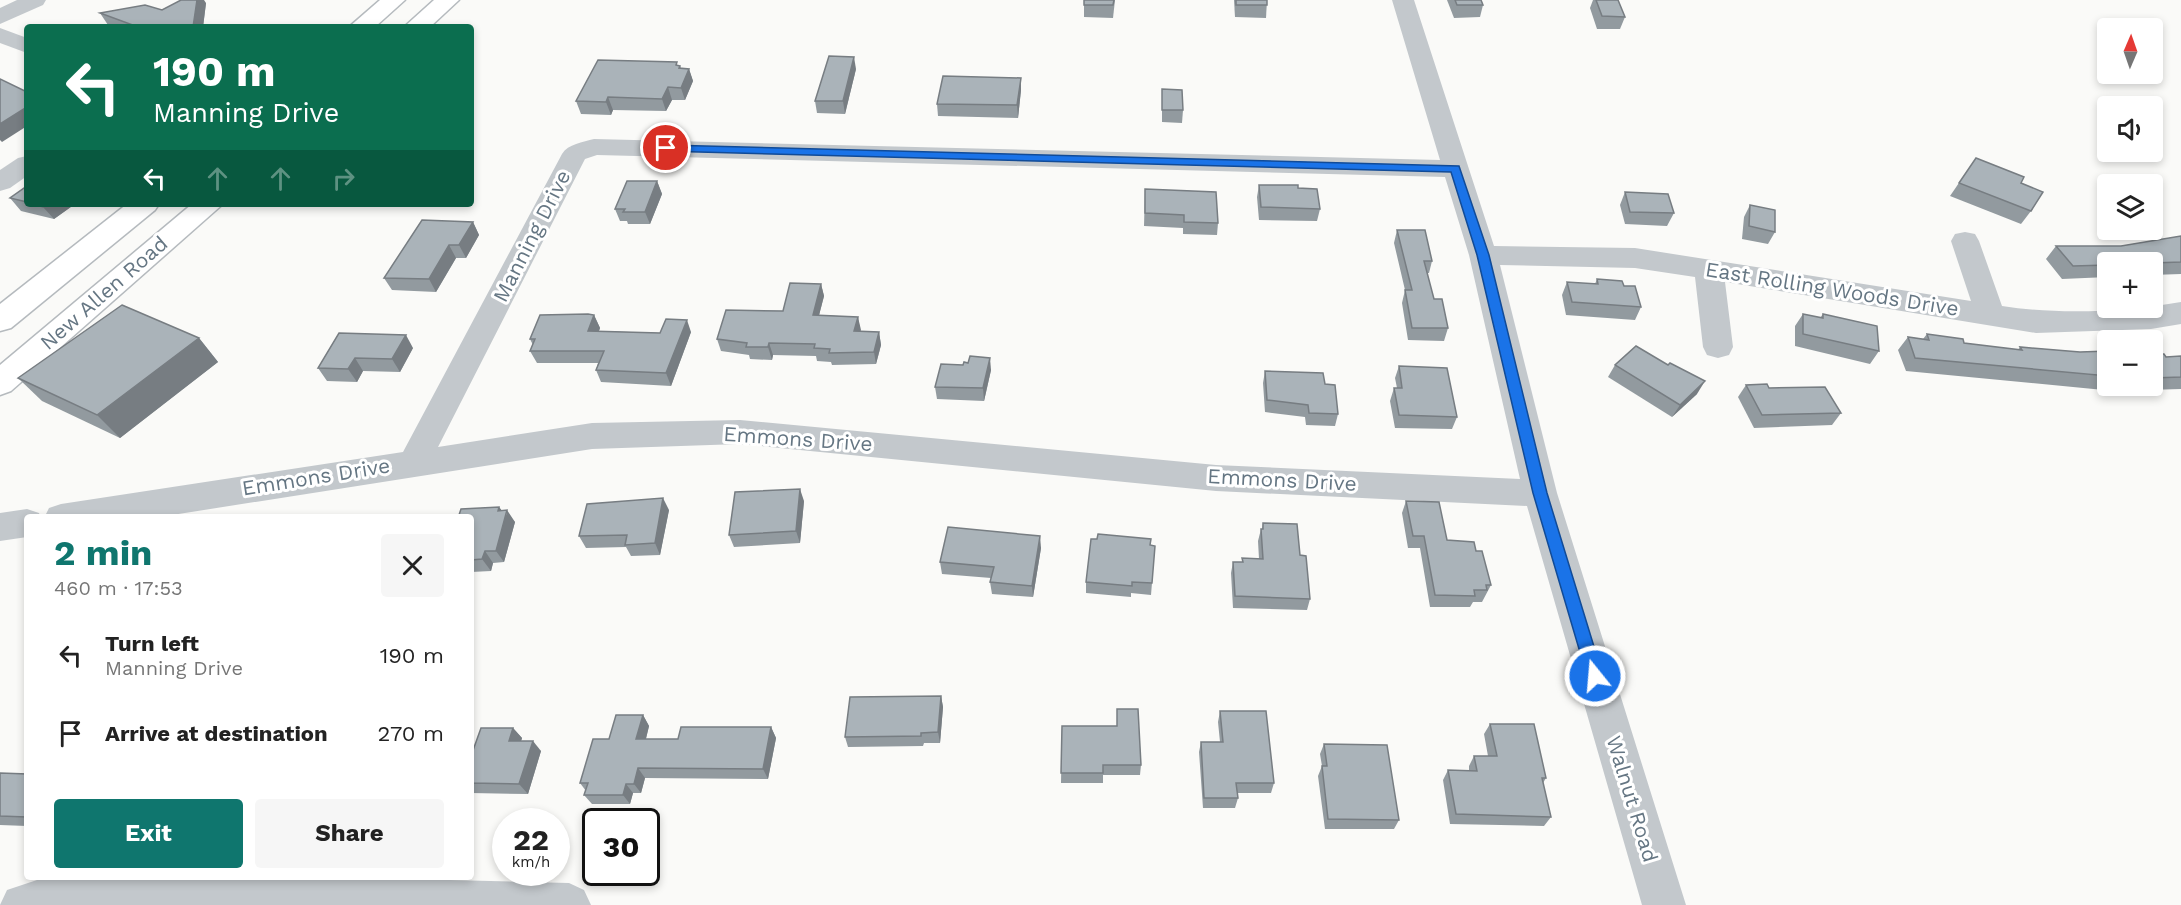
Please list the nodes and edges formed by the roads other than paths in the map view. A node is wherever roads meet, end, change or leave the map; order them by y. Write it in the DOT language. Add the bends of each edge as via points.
graph roads {
  1 [pos="35,0"];
  2 [pos="394,0"];
  3 [pos="448,0"];
  4 [pos="1403,0"];
  5 [pos="0,17"];
  6 [pos="365,24"];
  7 [pos="420,24"];
  8 [pos="0,35"];
  9 [pos="24,45"];
  10 [pos="24,166"];
  11 [pos="1455,169"];
  12 [pos="0,182"];
  13 [pos="141,207"];
  14 [pos="205,207"];
  15 [pos="1965,241"];
  16 [pos="1483,255"];
  17 [pos="1709,269"];
  18 [pos="2181,313"];
  19 [pos="1990,314"];
  20 [pos="0,320"];
  21 [pos="1718,346"];
  22 [pos="0,383"];
  23 [pos="414,462"];
  24 [pos="1540,493"];
  25 [pos="86,514"];
  26 [pos="24,523"];
  27 [pos="0,527"];
  28 [pos="22,905"];
  29 [pos="569,905"];
  30 [pos="1664,905"];
  1 -- 5 [label="street"];
  2 -- 6 [label="main road"];
  3 -- 7 [label="main road"];
  4 -- 11 [label="street, Walnut Road"];
  8 -- 9 [label="street"];
  10 -- 12 [label="street"];
  11 -- 16 [label="street, Walnut Road"];
  11 -- 23 [label="street, Manning Drive" via="594,147 575,154"];
  13 -- 20 [label="main road, New Allen Road"];
  14 -- 22 [label="main road, New Allen Road"];
  15 -- 19 [label="street"];
  16 -- 17 [label="street, East Rolling Woods Drive" via="1635,258"];
  16 -- 24 [label="street, Walnut Road"];
  17 -- 19 [label="street, East Rolling Woods Drive"];
  17 -- 21 [label="street"];
  18 -- 19 [label="street, East Rolling Woods Drive" via="2151,318 2036,322"];
  23 -- 24 [label="street, Emmons Drive" via="592,436 740,432 1216,478"];
  23 -- 25 [label="street, Emmons Drive"];
  24 -- 30 [label="street, Walnut Road"];
  26 -- 27 [label="street"];
  28 -- 29 [label="street" via="74,890"];
}
